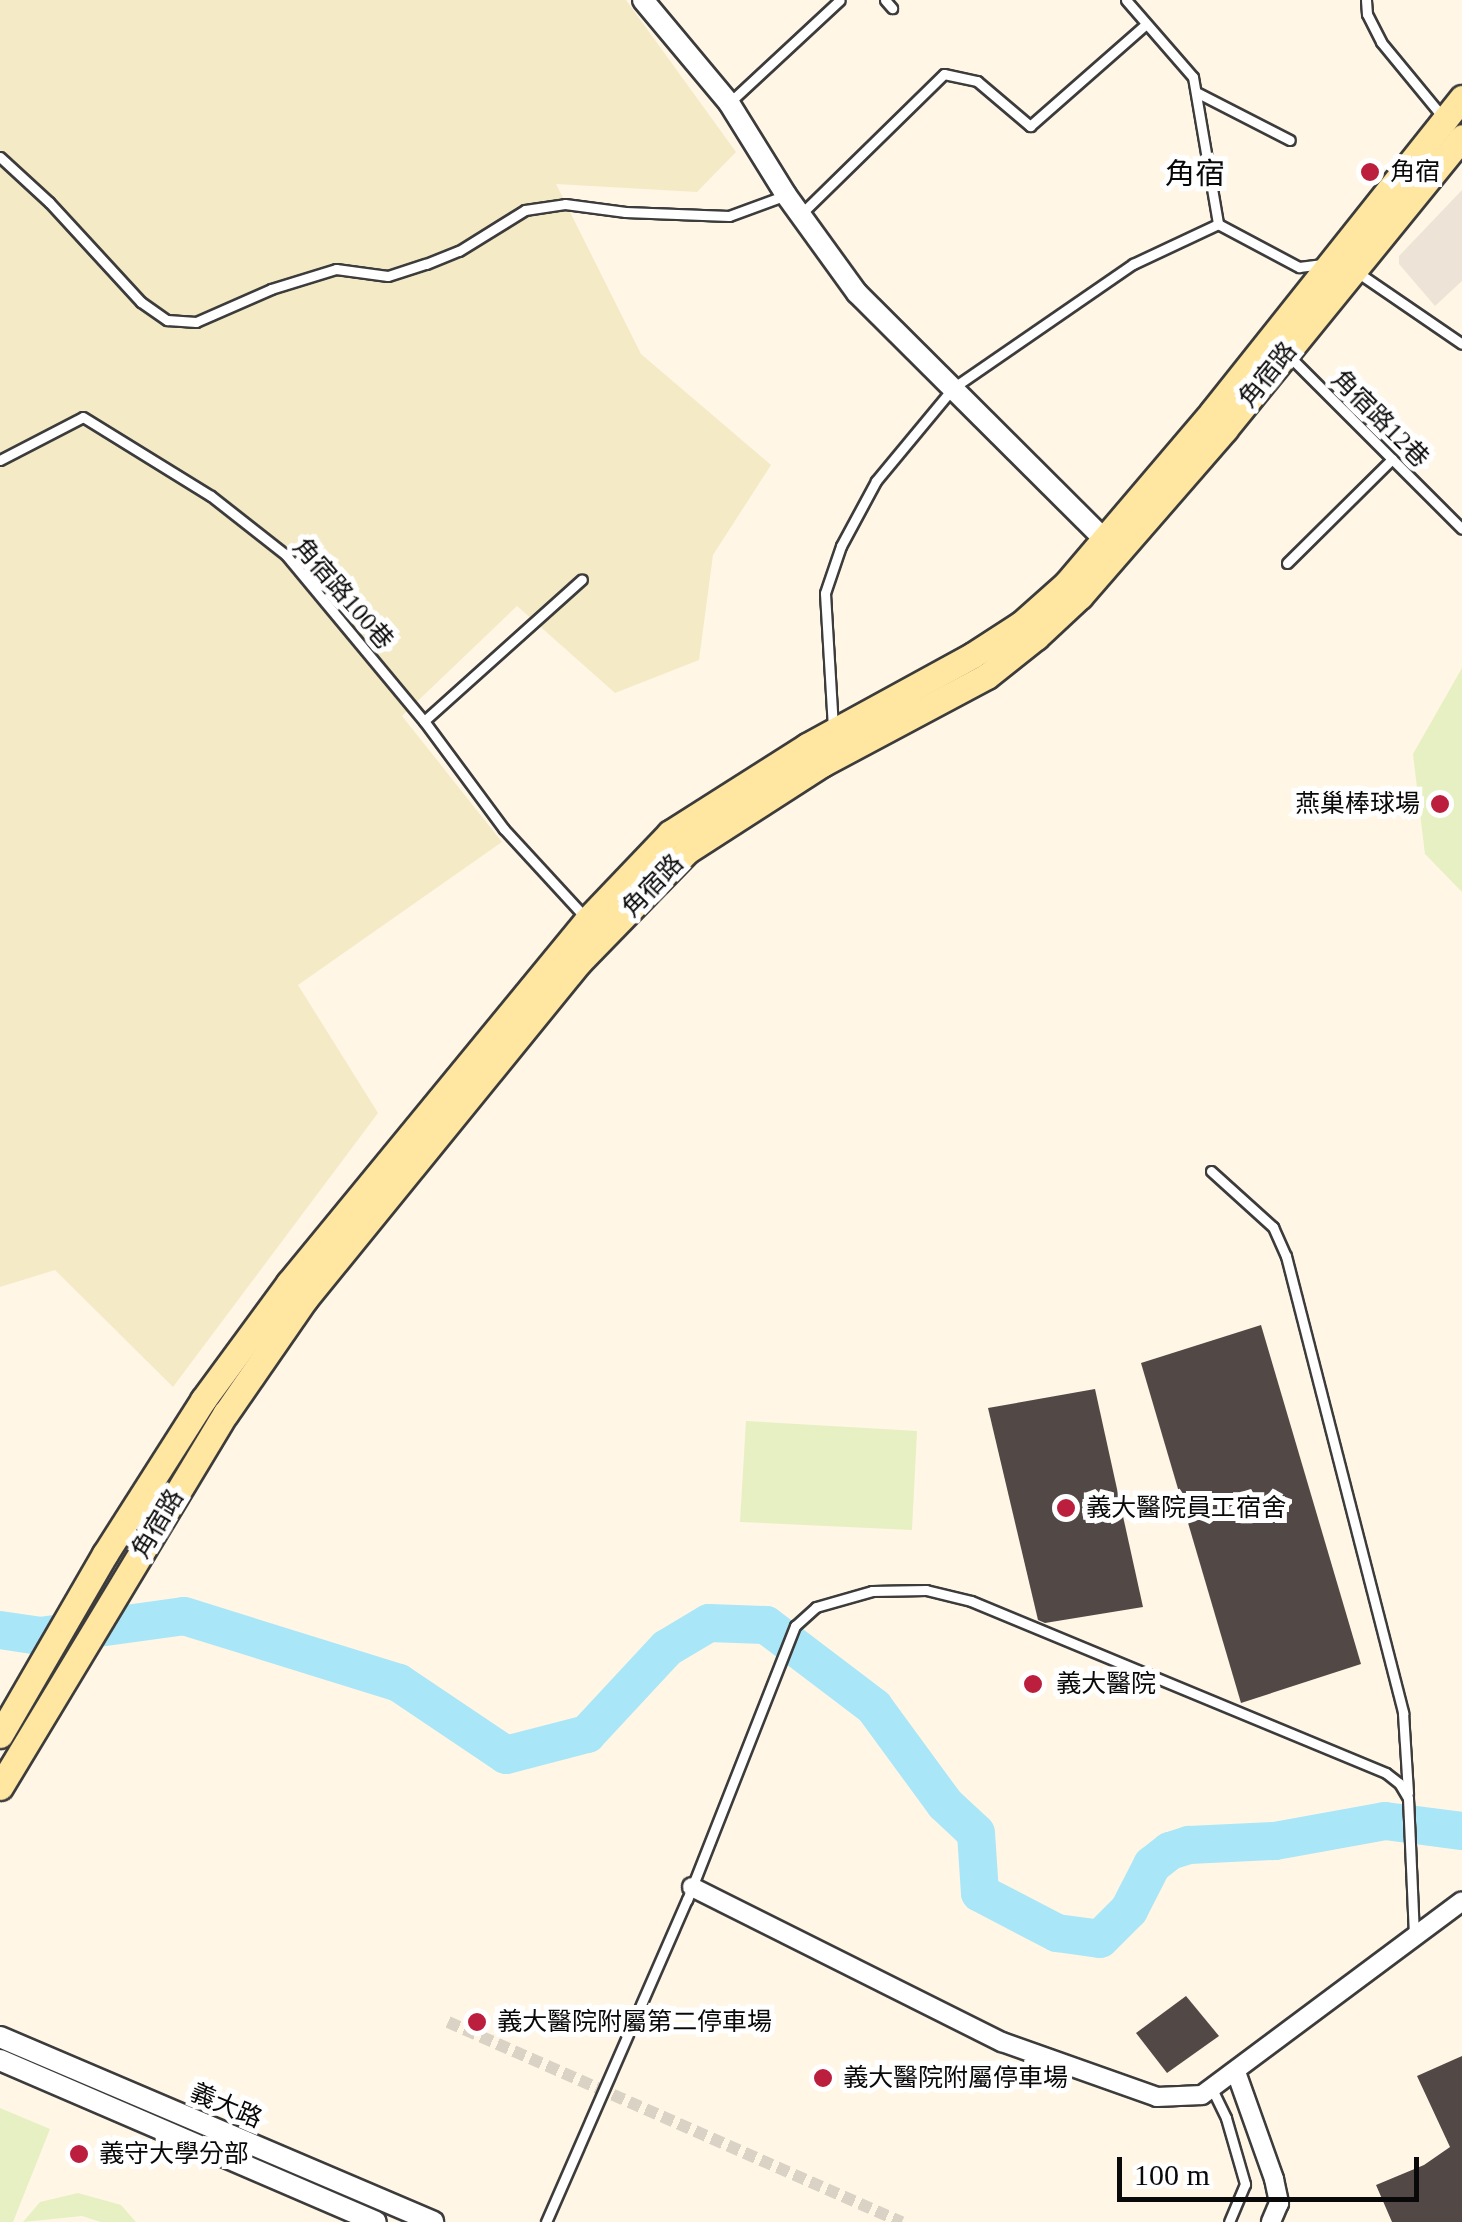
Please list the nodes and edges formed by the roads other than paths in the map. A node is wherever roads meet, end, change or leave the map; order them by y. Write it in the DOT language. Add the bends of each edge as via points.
graph roads {
  1 [pos="643,0"];
  2 [pos="840,0"];
  3 [pos="1126,0"];
  4 [pos="1366,0"];
  5 [pos="1146,24"];
  6 [pos="1198,93"];
  7 [pos="1462,98"];
  8 [pos="729,103"];
  9 [pos="1456,131"];
  10 [pos="1290,140"];
  11 [pos="0,157"];
  12 [pos="786,195"];
  13 [pos="801,214"];
  14 [pos="1218,224"];
  15 [pos="1342,267"];
  16 [pos="1462,344"];
  17 [pos="1278,346"];
  18 [pos="952,388"];
  19 [pos="1392,459"];
  20 [pos="0,460"];
  21 [pos="1462,529"];
  22 [pos="1111,546"];
  23 [pos="1287,563"];
  24 [pos="582,579"];
  25 [pos="424,721"];
  26 [pos="838,743"];
  27 [pos="587,920"];
  28 [pos="1211,1171"];
  29 [pos="98,1567"];
  30 [pos="122,1583"];
  31 [pos="0,1735"];
  32 [pos="0,1787"];
  33 [pos="1408,1798"];
  34 [pos="692,1887"];
  35 [pos="1462,1900"];
  36 [pos="1414,1935"];
  37 [pos="0,2037"];
  38 [pos="0,2060"];
  39 [pos="1236,2072"];
  40 [pos="1212,2088"];
  41 [pos="376,2222"];
  42 [pos="433,2222"];
  43 [pos="546,2222"];
  44 [pos="1228,2222"];
  45 [pos="1271,2222"];
  1 -- 8 [label="street"];
  2 -- 8 [label="lane"];
  3 -- 5 [label="lane"];
  4 -- 9 [label="lane" via="1381,42"];
  5 -- 6 [label="lane" via="1193,77"];
  5 -- 13 [label="lane" via="1030,126 977,82 944,74"];
  6 -- 10 [label="lane"];
  6 -- 14 [label="lane"];
  7 -- 9 [label="main road, 角宿路"];
  8 -- 12 [label="street"];
  9 -- 15 [label="main road, 角宿路"];
  11 -- 12 [label="lane" via="141,302 168,320 196,322 336,269 388,276 426,264 459,252 525,210 565,204 729,216"];
  12 -- 13 [label="street"];
  13 -- 18 [label="street" via="856,294"];
  14 -- 15 [label="lane" via="1299,267"];
  14 -- 18 [label="lane" via="1134,264"];
  15 -- 16 [label="lane"];
  15 -- 17 [label="main road, 角宿路"];
  17 -- 19 [label="lane, 角宿路12巷"];
  17 -- 22 [label="main road, 角宿路"];
  18 -- 22 [label="street"];
  18 -- 26 [label="lane" via="876,481 825,594"];
  19 -- 21 [label="lane, 角宿路12巷"];
  19 -- 23 [label="lane"];
  20 -- 25 [label="lane, 角宿路100巷" via="84,416 211,496 286,555"];
  22 -- 26 [label="main road, 角宿路" via="1021,624"];
  24 -- 25 [label="lane"];
  25 -- 27 [label="lane, 角宿路100巷" via="504,830"];
  26 -- 27 [label="main road, 角宿路" via="670,833"];
  26 -- 30 [label="main road, 角宿路" via="686,850 579,962 305,1298"];
  27 -- 29 [label="main road, 角宿路" via="289,1283 203,1400"];
  28 -- 33 [label="lane" via="1273,1227 1286,1256 1403,1713"];
  29 -- 30 [label="street"];
  29 -- 31 [label="main road, 角宿路"];
  30 -- 32 [label="main road, 角宿路"];
  33 -- 34 [label="lane" via="1386,1773 972,1601 926,1590 872,1591 816,1606 795,1626"];
  33 -- 36 [label="lane"];
  34 -- 40 [label="street" via="1002,2042 1157,2096 1202,2095"];
  34 -- 43 [label="lane"];
  35 -- 36 [label="street"];
  36 -- 39 [label="street"];
  37 -- 42 [label="street, 義大路"];
  38 -- 41 [label="street, 義大路"];
  39 -- 40 [label="street"];
  39 -- 45 [label="street" via="1274,2179 1279,2203"];
  40 -- 44 [label="lane" via="1245,2184"];
}
